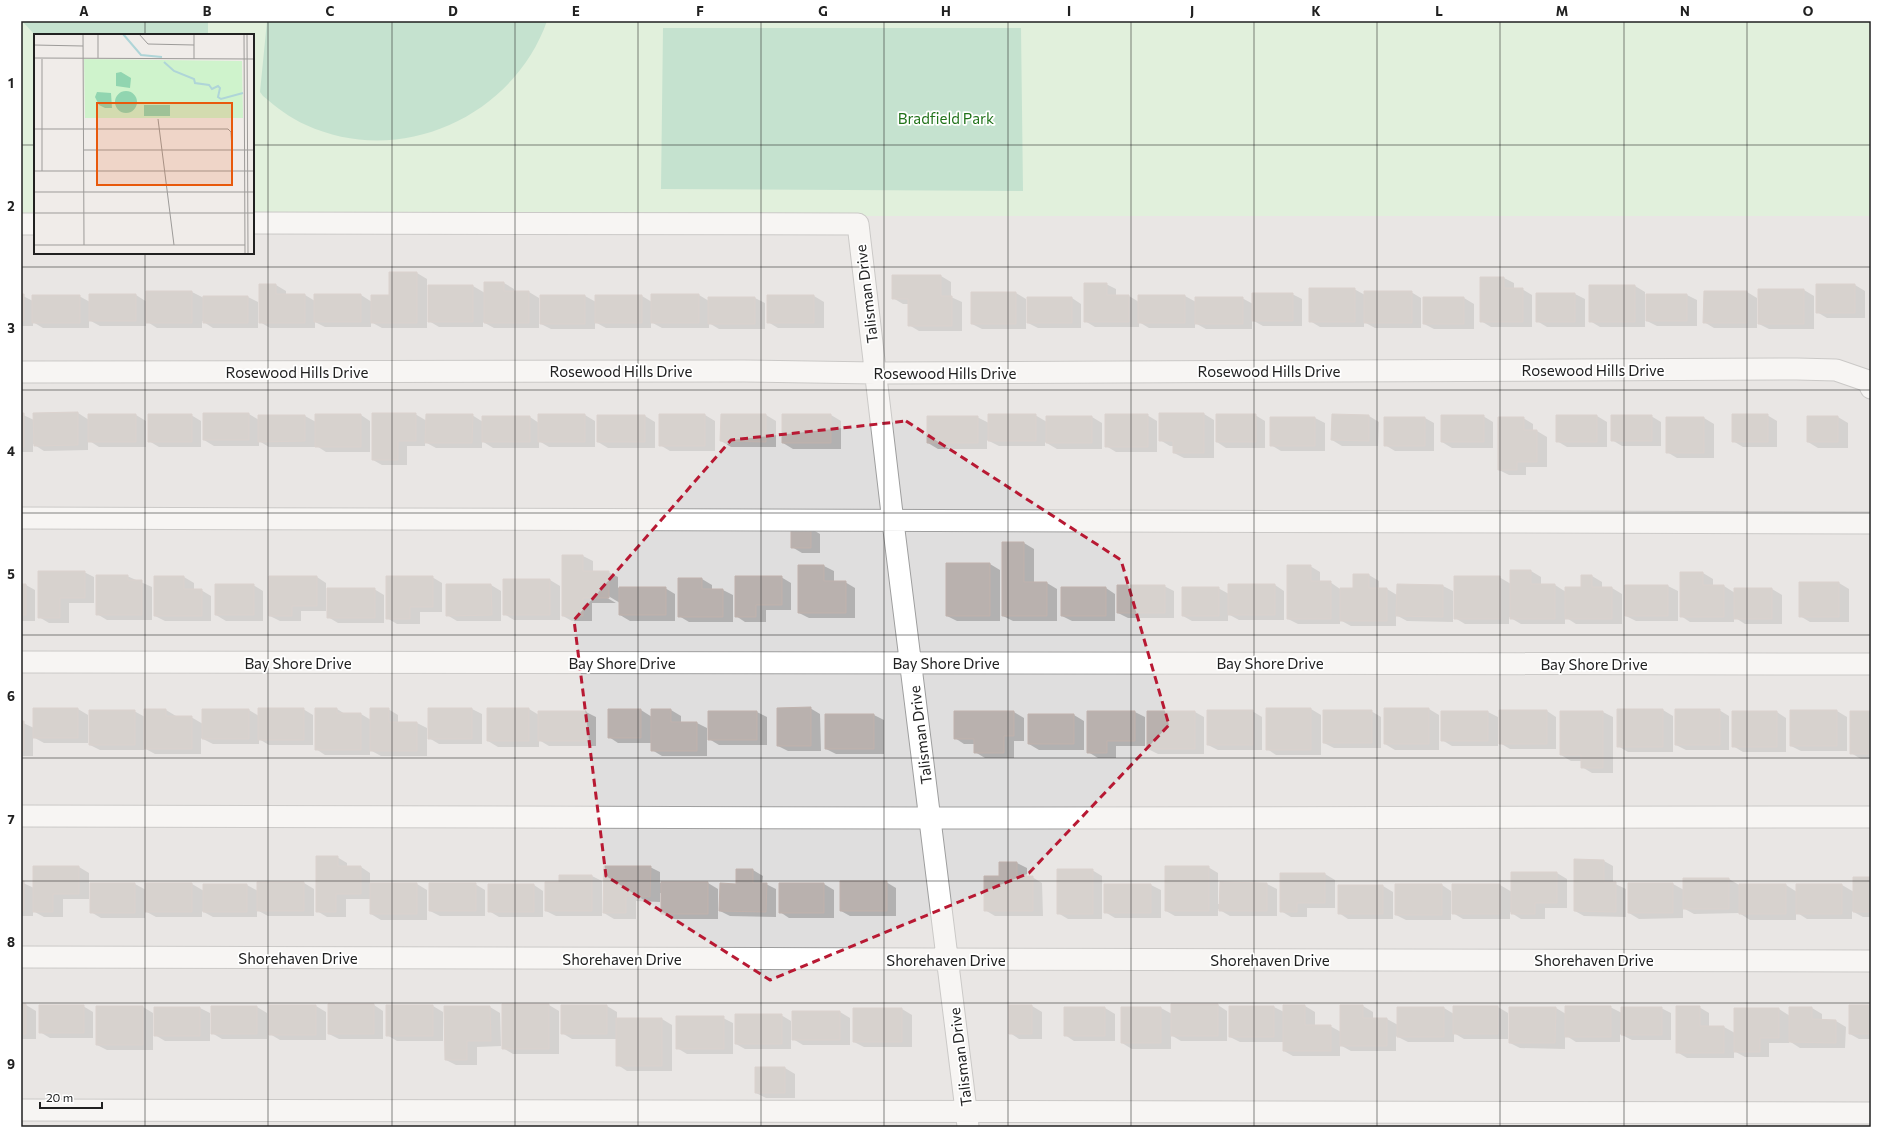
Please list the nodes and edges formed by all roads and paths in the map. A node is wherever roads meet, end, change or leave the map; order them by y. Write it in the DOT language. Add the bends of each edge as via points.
graph roads {
  1 [pos="254,223"];
  2 [pos="21,224"];
  3 [pos="34,224"];
  4 [pos="21,372"];
  5 [pos="876,373"];
  6 [pos="1869,384"];
  7 [pos="21,518"];
  8 [pos="892,522"];
  9 [pos="1871,523"];
  10 [pos="21,662"];
  11 [pos="911,663"];
  12 [pos="1871,664"];
  13 [pos="21,816"];
  14 [pos="1871,817"];
  15 [pos="930,818"];
  16 [pos="21,957"];
  17 [pos="948,960"];
  18 [pos="1871,961"];
  19 [pos="21,1110"];
  20 [pos="1871,1113"];
  21 [pos="967,1120"];
  1 -- 5 [label="street, Talisman Drive" via="858,224"];
  2 -- 3 [label="street"];
  4 -- 5 [label="street, Rosewood Hills Drive"];
  5 -- 6 [label="street, Rosewood Hills Drive" via="1797,369 1836,370"];
  5 -- 8 [label="street, Talisman Drive"];
  7 -- 8 [label="street"];
  8 -- 9 [label="street"];
  8 -- 11 [label="street, Talisman Drive"];
  10 -- 11 [label="street, Bay Shore Drive"];
  11 -- 12 [label="street, Bay Shore Drive"];
  11 -- 15 [label="street, Talisman Drive"];
  13 -- 15 [label="street"];
  14 -- 15 [label="street"];
  15 -- 17 [label="street, Talisman Drive"];
  16 -- 17 [label="street, Shorehaven Drive"];
  17 -- 18 [label="street, Shorehaven Drive"];
  17 -- 21 [label="street, Talisman Drive"];
  19 -- 21 [label="street"];
  20 -- 21 [label="street"];
}
